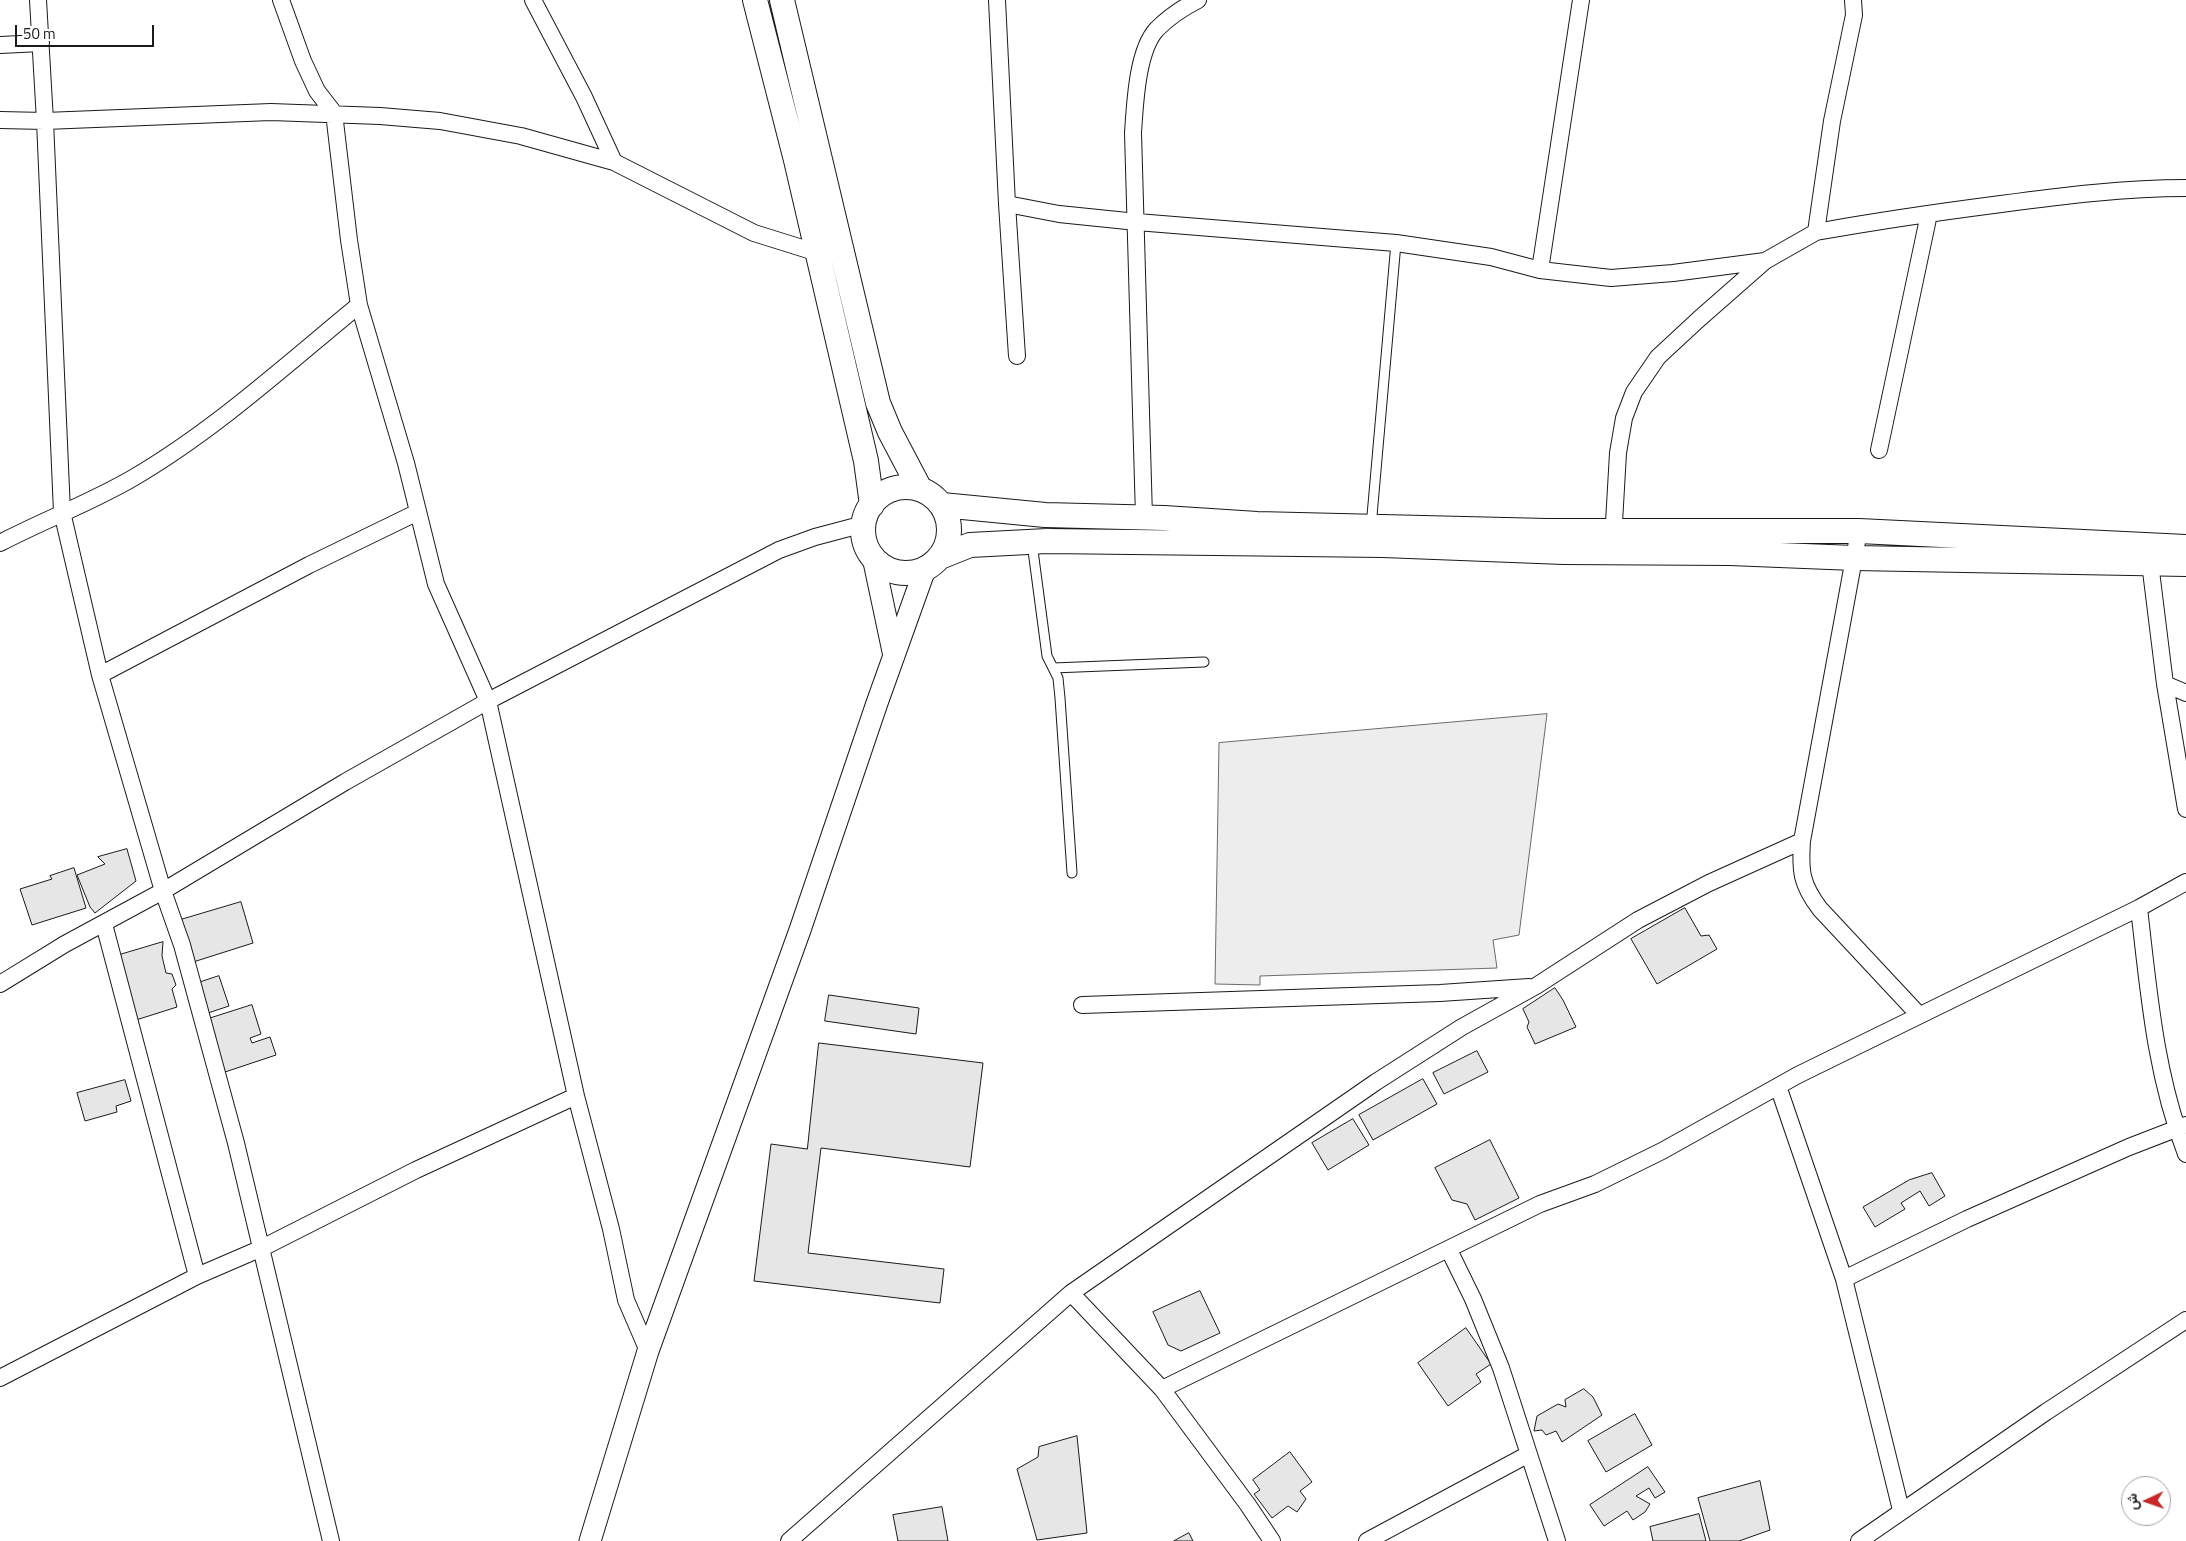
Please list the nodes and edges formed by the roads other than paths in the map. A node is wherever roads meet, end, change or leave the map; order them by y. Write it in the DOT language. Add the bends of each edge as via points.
graph roads {
  1 [pos="38,0"];
  2 [pos="281,0"];
  3 [pos="533,0"];
  4 [pos="756,0"];
  5 [pos="782,0"];
  6 [pos="997,0"];
  7 [pos="1198,0"];
  8 [pos="1581,0"];
  9 [pos="1853,0"];
  10 [pos="40,43"];
  11 [pos="0,45"];
  12 [pos="334,113"];
  13 [pos="0,120"];
  14 [pos="45,121"];
  15 [pos="614,162"];
  16 [pos="2186,188"];
  17 [pos="1007,204"];
  18 [pos="1929,214"];
  19 [pos="1137,222"];
  20 [pos="1816,232"];
  21 [pos="1396,243"];
  22 [pos="818,253"];
  23 [pos="1765,261"];
  24 [pos="1540,270"];
  25 [pos="359,305"];
  26 [pos="1017,356"];
  27 [pos="1878,450"];
  28 [pos="920,489"];
  29 [pos="942,505"];
  30 [pos="62,512"];
  31 [pos="418,512"];
  32 [pos="868,514"];
  33 [pos="1144,517"];
  34 [pos="1371,527"];
  35 [pos="1859,531"];
  36 [pos="1032,541"];
  37 [pos="1613,542"];
  38 [pos="0,543"];
  39 [pos="2186,547"];
  40 [pos="873,557"];
  41 [pos="1854,558"];
  42 [pos="933,563"];
  43 [pos="2150,563"];
  44 [pos="2186,564"];
  45 [pos="894,656"];
  46 [pos="1204,662"];
  47 [pos="1053,668"];
  48 [pos="100,675"];
  49 [pos="2165,684"];
  50 [pos="2186,693"];
  51 [pos="488,701"];
  52 [pos="2186,809"];
  53 [pos="1802,841"];
  54 [pos="1072,873"];
  55 [pos="2186,882"];
  56 [pos="163,892"];
  57 [pos="2139,908"];
  58 [pos="104,924"];
  59 [pos="0,984"];
  60 [pos="1536,986"];
  61 [pos="1082,1005"];
  62 [pos="1919,1015"];
  63 [pos="1778,1086"];
  64 [pos="576,1096"];
  65 [pos="2181,1126"];
  66 [pos="2186,1154"];
  67 [pos="262,1248"];
  68 [pos="1449,1250"];
  69 [pos="197,1276"];
  70 [pos="1844,1279"];
  71 [pos="1072,1293"];
  72 [pos="2186,1320"];
  73 [pos="648,1351"];
  74 [pos="0,1378"];
  75 [pos="1162,1389"];
  76 [pos="1527,1455"];
  77 [pos="1901,1510"];
  78 [pos="331,1541"];
  79 [pos="590,1541"];
  80 [pos="789,1541"];
  81 [pos="1272,1541"];
  82 [pos="1367,1541"];
  83 [pos="1557,1541"];
  84 [pos="1859,1541"];
  1 -- 10 [label="street"];
  2 -- 12 [label="street" via="303,61"];
  3 -- 15 [label="street"];
  4 -- 22 [label="main road"];
  5 -- 28 [label="main road" via="878,403"];
  6 -- 17 [label="street"];
  7 -- 19 [label="street" via="1156,30 1144,53 1137,85 1133,133"];
  8 -- 24 [label="street"];
  9 -- 20 [label="street" via="1854,15 1832,121"];
  10 -- 11 [label="street"];
  10 -- 14 [label="street"];
  12 -- 14 [label="street" via="271,112"];
  12 -- 15 [label="street" via="440,121 521,136"];
  12 -- 25 [label="street"];
  13 -- 14 [label="street"];
  14 -- 30 [label="street"];
  15 -- 22 [label="street" via="754,233"];
  16 -- 18 [label="street" via="2106,191"];
  17 -- 19 [label="street" via="1059,214"];
  17 -- 26 [label="street"];
  18 -- 20 [label="street"];
  18 -- 27 [label="street"];
  19 -- 21 [label="street"];
  19 -- 33 [label="street"];
  20 -- 23 [label="street"];
  21 -- 24 [label="street" via="1490,257"];
  21 -- 34 [label="lane"];
  22 -- 32 [label="main road" via="866,461"];
  23 -- 24 [label="street" via="1611,278"];
  23 -- 37 [label="street" via="1658,357 1634,392 1624,418 1618,453"];
  25 -- 30 [label="street" via="189,442 133,478"];
  25 -- 31 [label="street"];
  28 -- 29 [label="main road"];
  28 -- 32 [label="main road" via="893,489 881,495"];
  29 -- 33 [label="main road" via="1045,515"];
  29 -- 42 [label="main road" via="949,522 948,541"];
  30 -- 38 [label="street"];
  30 -- 48 [label="street"];
  31 -- 48 [label="street" via="309,565"];
  31 -- 51 [label="street" via="436,584"];
  32 -- 40 [label="main road" via="864,536"];
  32 -- 51 [label="street" via="779,550"];
  33 -- 34 [label="main road"];
  34 -- 37 [label="main road"];
  35 -- 37 [label="main road"];
  35 -- 39 [label="main road"];
  35 -- 41 [label="street"];
  36 -- 37 [label="main road" via="1383,545"];
  36 -- 42 [label="main road" via="970,545"];
  36 -- 47 [label="lane" via="1047,656"];
  37 -- 41 [label="main road" via="1730,553"];
  40 -- 42 [label="main road" via="888,569 907,573"];
  40 -- 45 [label="street"];
  41 -- 43 [label="main road"];
  41 -- 53 [label="street"];
  42 -- 45 [label="street"];
  43 -- 44 [label="main road"];
  43 -- 49 [label="street"];
  45 -- 73 [label="street" via="800,930"];
  46 -- 47 [label="lane"];
  47 -- 54 [label="lane" via="1058,678 1060,698"];
  48 -- 56 [label="street"];
  49 -- 50 [label="street"];
  49 -- 52 [label="street"];
  51 -- 56 [label="street" via="345,782"];
  51 -- 64 [label="street"];
  53 -- 60 [label="street" via="1709,883 1638,920"];
  53 -- 62 [label="street" via="1800,868 1808,894"];
  55 -- 57 [label="street"];
  56 -- 58 [label="street"];
  56 -- 67 [label="street" via="182,945"];
  57 -- 62 [label="street"];
  57 -- 65 [label="street" via="2155,1043 2163,1083"];
  58 -- 59 [label="street"];
  58 -- 69 [label="street"];
  60 -- 61 [label="street" via="1440,993"];
  60 -- 71 [label="street" via="1462,1027 1376,1082"];
  62 -- 63 [label="street"];
  63 -- 68 [label="street" via="1662,1152 1595,1184 1540,1204"];
  63 -- 70 [label="street"];
  64 -- 67 [label="street" via="416,1170"];
  64 -- 73 [label="street" via="626,1300"];
  65 -- 66 [label="street"];
  65 -- 70 [label="street" via="1967,1219"];
  67 -- 69 [label="street"];
  67 -- 78 [label="street" via="274,1310"];
  68 -- 75 [label="street"];
  68 -- 76 [label="street" via="1501,1368"];
  69 -- 74 [label="street"];
  70 -- 77 [label="street"];
  71 -- 75 [label="street"];
  71 -- 80 [label="street"];
  72 -- 77 [label="street"];
  73 -- 79 [label="street"];
  75 -- 81 [label="street"];
  76 -- 82 [label="street"];
  76 -- 83 [label="street"];
  77 -- 84 [label="street"];
}
